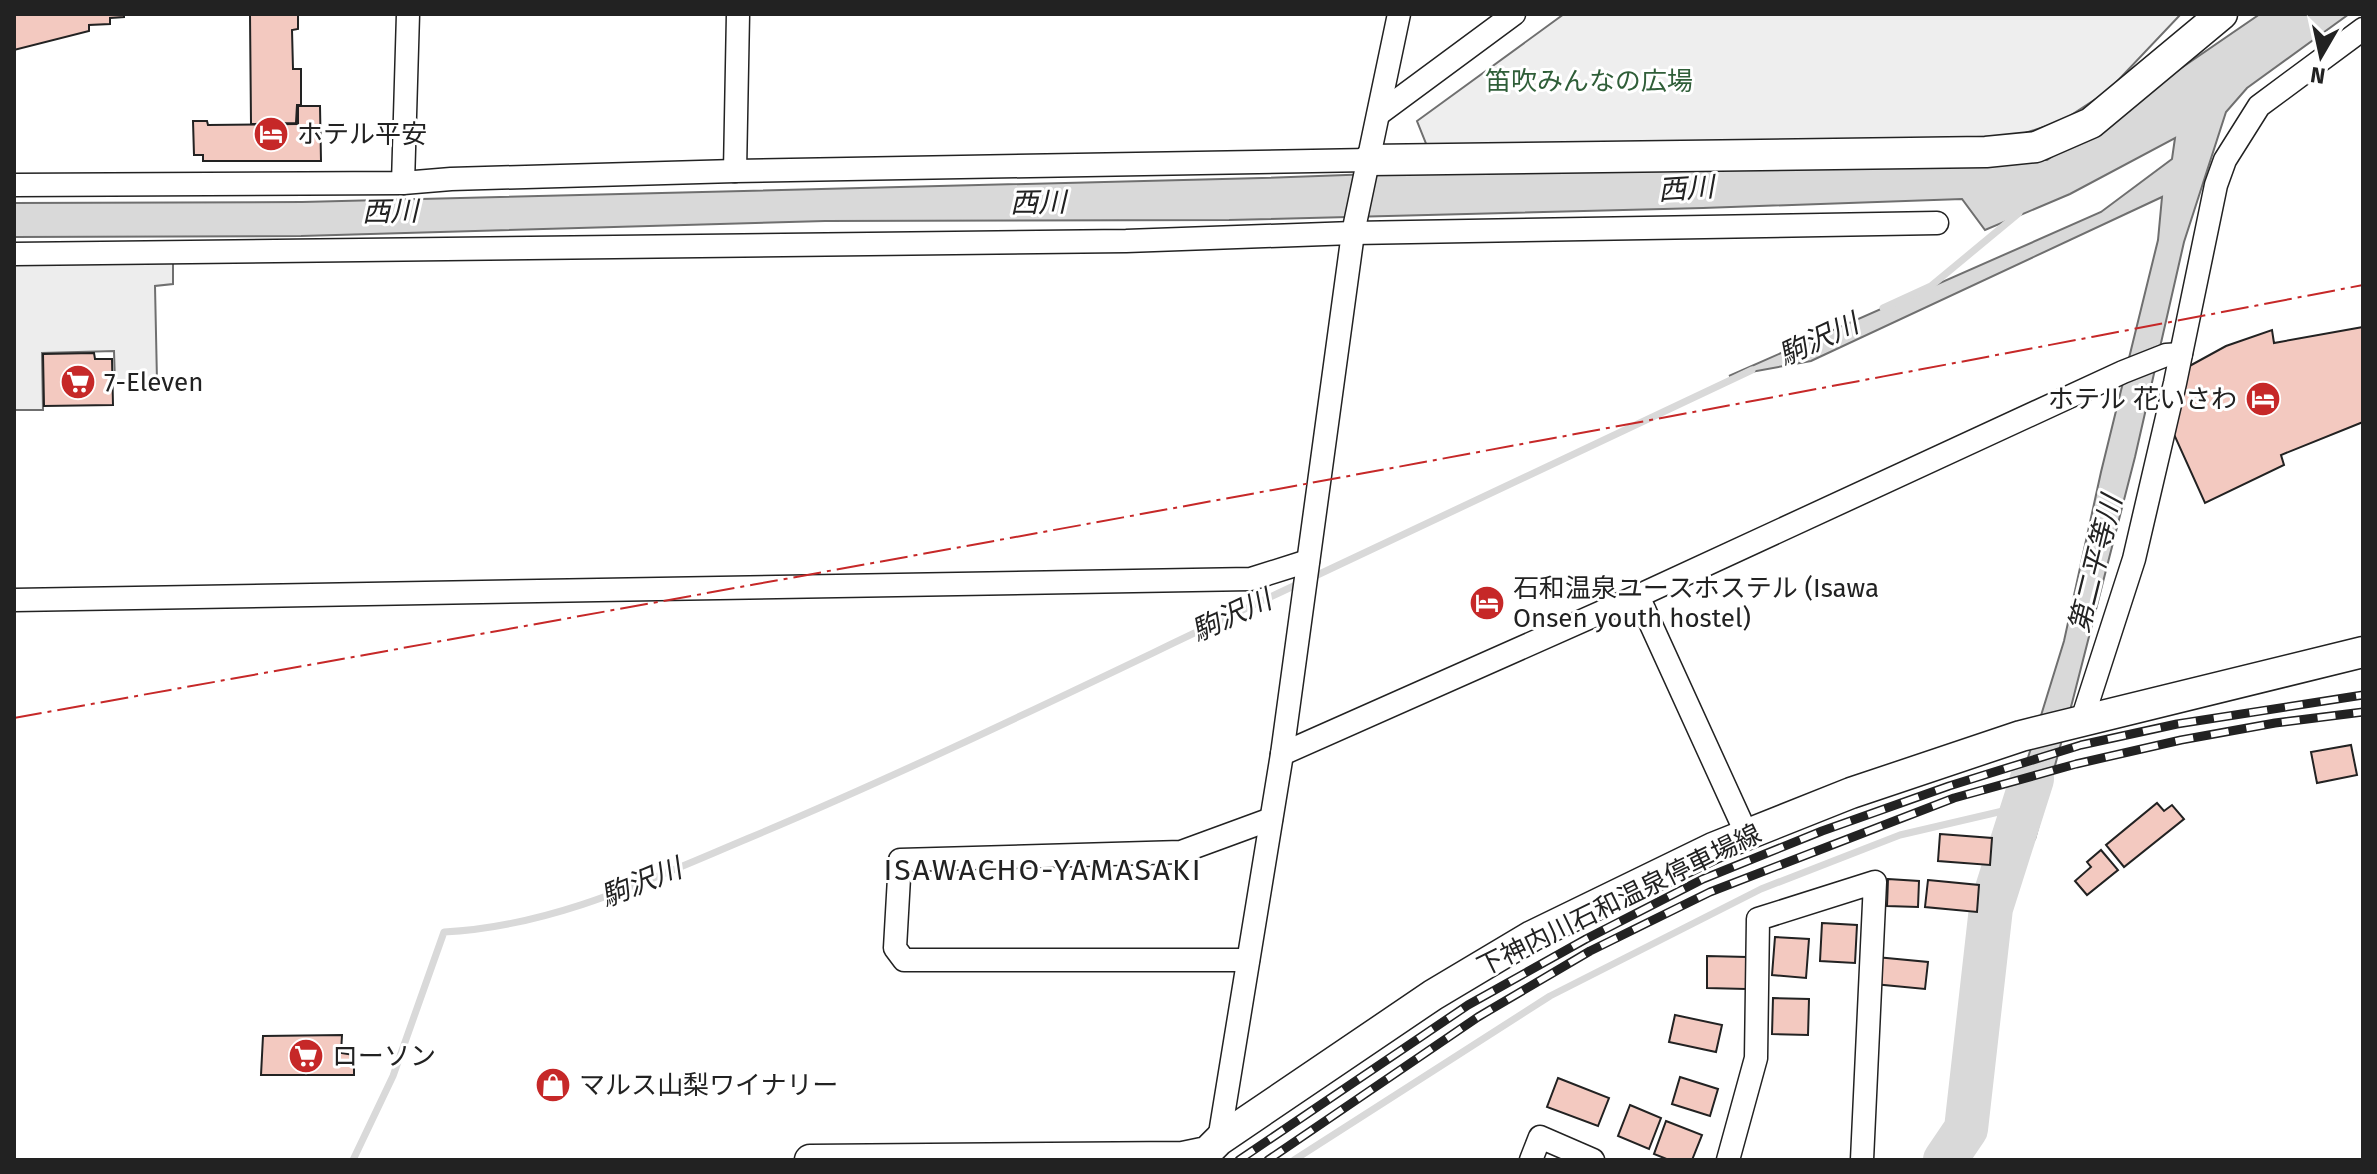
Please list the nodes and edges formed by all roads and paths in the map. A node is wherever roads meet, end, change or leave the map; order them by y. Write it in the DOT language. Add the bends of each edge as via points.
graph roads {
  1 [pos="408,14"];
  2 [pos="738,14"];
  3 [pos="1399,14"];
  4 [pos="1514,14"];
  5 [pos="2222,14"];
  6 [pos="2363,29"];
  7 [pos="1380,113"];
  8 [pos="1367,166"];
  9 [pos="735,171"];
  10 [pos="403,183"];
  11 [pos="14,185"];
  12 [pos="1937,223"];
  13 [pos="1355,225"];
  14 [pos="14,254"];
  15 [pos="2174,355"];
  16 [pos="1308,562"];
  17 [pos="1638,596"];
  18 [pos="14,600"];
  19 [pos="2363,652"];
  20 [pos="2078,721"];
  21 [pos="1282,754"];
  22 [pos="1271,819"];
  23 [pos="1747,835"];
  24 [pos="1248,960"];
  25 [pos="1212,1151"];
  26 [pos="810,1160"];
  27 [pos="1531,1160"];
  28 [pos="1593,1160"];
  29 [pos="1728,1160"];
  30 [pos="1862,1160"];
  1 -- 10 [label="street"];
  2 -- 9 [label="street"];
  3 -- 7 [label="street"];
  4 -- 7 [label="street"];
  5 -- 8 [label="main road" via="2091,123 2036,147"];
  6 -- 15 [label="street" via="2259,106 2225,160"];
  7 -- 8 [label="street"];
  8 -- 9 [label="street"];
  8 -- 13 [label="street"];
  9 -- 10 [label="street"];
  10 -- 11 [label="street"];
  12 -- 13 [label="street"];
  13 -- 14 [label="street" via="1126,241"];
  13 -- 16 [label="street"];
  15 -- 17 [label="street" via="2123,372"];
  15 -- 20 [label="street" via="2134,559"];
  16 -- 18 [label="street" via="1251,579"];
  16 -- 21 [label="street"];
  17 -- 21 [label="street"];
  17 -- 23 [label="street"];
  19 -- 20 [label="main road, 下神内川石和温泉停車場線"];
  20 -- 23 [label="main road, 下神内川石和温泉停車場線" via="1851,793"];
  21 -- 22 [label="street"];
  22 -- 24 [label="street"];
  22 -- 24 [label="street" via="1181,852 900,860 895,948 904,960"];
  23 -- 25 [label="main road, 下神内川石和温泉停車場線" via="1532,936 1433,995"];
  24 -- 25 [label="street"];
  25 -- 26 [label="main road, 下神内川石和温泉停車場線" via="1183,1157"];
  27 -- 28 [label="street" via="1540,1137"];
  29 -- 30 [label="street" via="1756,1058 1758,919 1875,882"];
}
